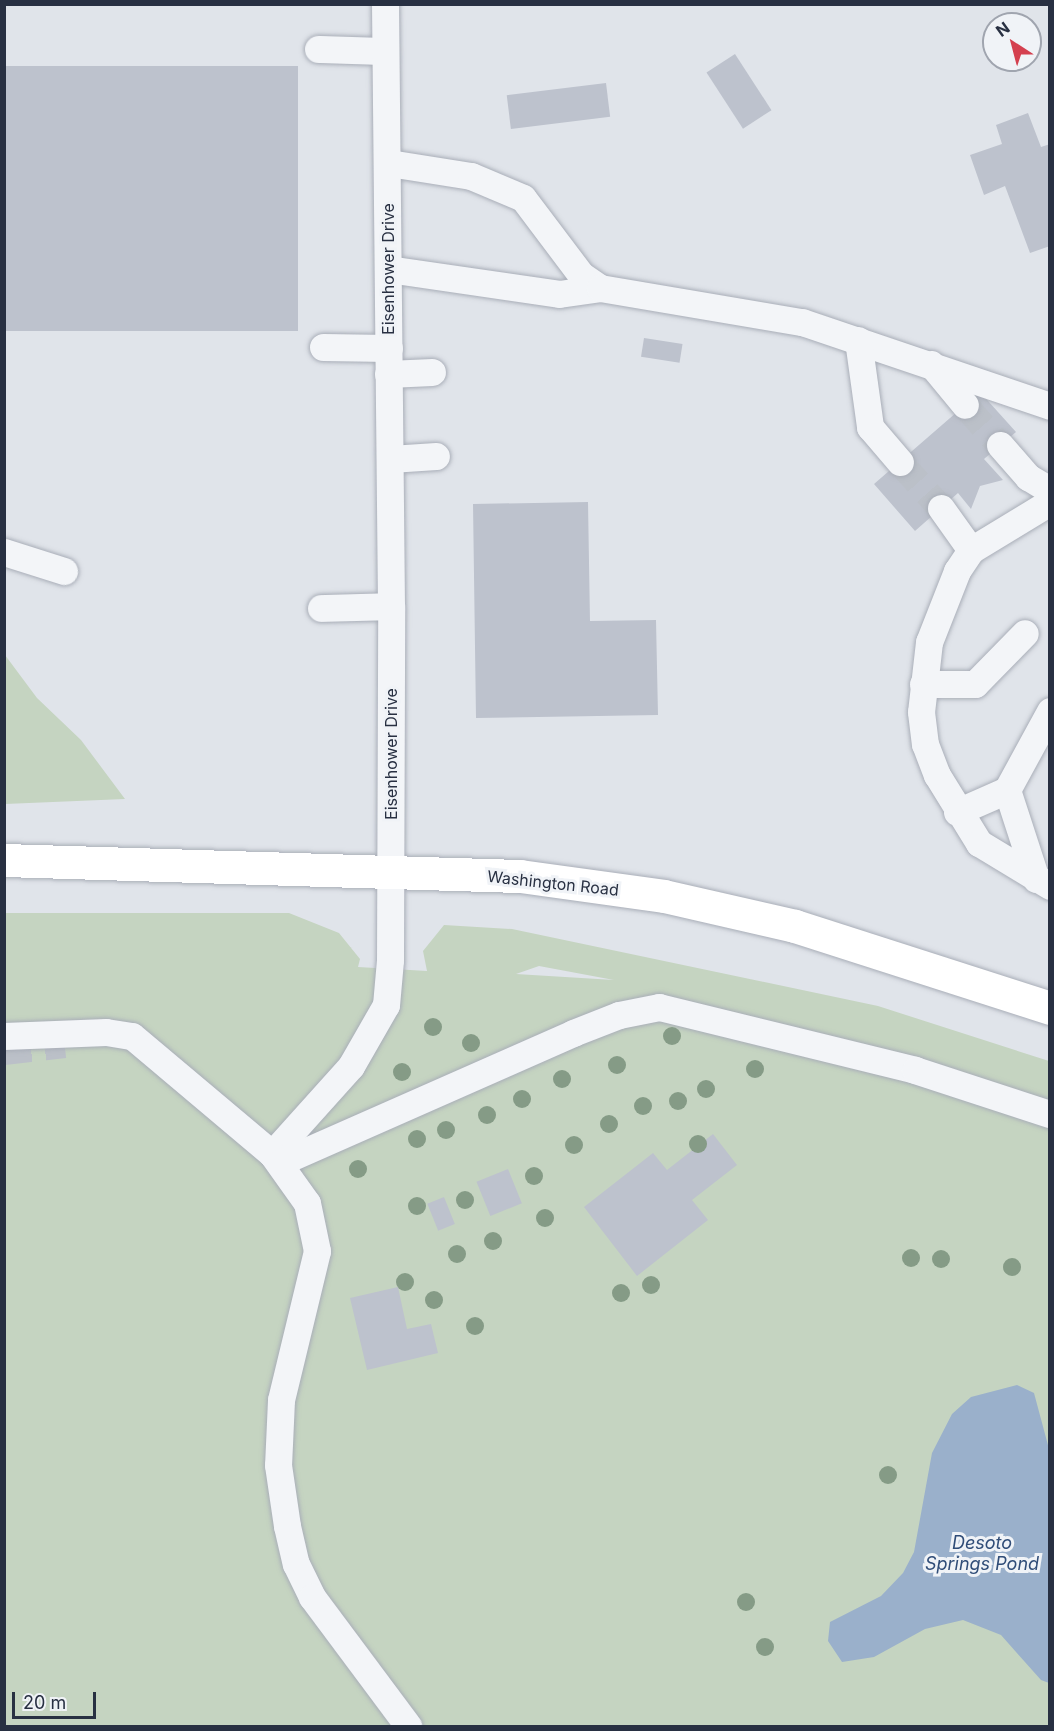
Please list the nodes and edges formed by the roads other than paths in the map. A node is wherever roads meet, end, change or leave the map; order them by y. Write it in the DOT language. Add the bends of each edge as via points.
graph roads {
  1 [pos="385,4"];
  2 [pos="318,49"];
  3 [pos="386,51"];
  4 [pos="389,163"];
  5 [pos="388,269"];
  6 [pos="600,288"];
  7 [pos="858,340"];
  8 [pos="323,347"];
  9 [pos="388,361"];
  10 [pos="931,364"];
  11 [pos="432,372"];
  12 [pos="965,405"];
  13 [pos="1050,406"];
  14 [pos="1000,445"];
  15 [pos="436,456"];
  16 [pos="390,459"];
  17 [pos="900,462"];
  18 [pos="1050,490"];
  19 [pos="1050,502"];
  20 [pos="941,508"];
  21 [pos="971,550"];
  22 [pos="4,552"];
  23 [pos="64,572"];
  24 [pos="391,606"];
  25 [pos="321,608"];
  26 [pos="1025,633"];
  27 [pos="923,684"];
  28 [pos="1050,711"];
  29 [pos="1007,790"];
  30 [pos="957,813"];
  31 [pos="4,860"];
  32 [pos="391,871"];
  33 [pos="1045,881"];
  34 [pos="1050,1008"];
  35 [pos="4,1036"];
  36 [pos="1050,1114"];
  37 [pos="276,1158"];
  38 [pos="408,1726"];
  1 -- 3 [label="street, Eisenhower Drive"];
  2 -- 3 [label="street"];
  3 -- 4 [label="street, Eisenhower Drive"];
  4 -- 5 [label="street, Eisenhower Drive"];
  4 -- 6 [label="street" via="471,176 524,198 581,275"];
  5 -- 6 [label="street" via="560,294"];
  5 -- 9 [label="street, Eisenhower Drive"];
  6 -- 7 [label="street" via="802,322"];
  7 -- 10 [label="street"];
  7 -- 17 [label="street" via="870,427"];
  8 -- 9 [label="street"];
  9 -- 11 [label="street"];
  9 -- 16 [label="street, Eisenhower Drive"];
  10 -- 12 [label="street"];
  10 -- 13 [label="street"];
  14 -- 18 [label="street" via="1028,477"];
  15 -- 16 [label="street"];
  16 -- 24 [label="street, Eisenhower Drive"];
  19 -- 21 [label="street"];
  20 -- 21 [label="street"];
  21 -- 27 [label="street" via="943,603 929,642"];
  22 -- 23 [label="street"];
  24 -- 25 [label="street"];
  24 -- 32 [label="street, Eisenhower Drive"];
  26 -- 27 [label="street" via="975,684"];
  27 -- 30 [label="street" via="925,744"];
  28 -- 29 [label="street"];
  29 -- 30 [label="street"];
  29 -- 33 [label="street"];
  30 -- 33 [label="street" via="979,843"];
  31 -- 32 [label="main road, Washington Road"];
  32 -- 34 [label="main road, Washington Road" via="520,876 664,896 795,926"];
  32 -- 37 [label="street, Eisenhower Drive" via="386,1005 351,1066"];
  35 -- 37 [label="street" via="105,1032 132,1036"];
  36 -- 37 [label="street" via="915,1070 659,1007 619,1015 573,1033"];
  37 -- 38 [label="street" via="307,1203 317,1251 281,1400 278,1465 287,1526 296,1564 312,1596"];
}
